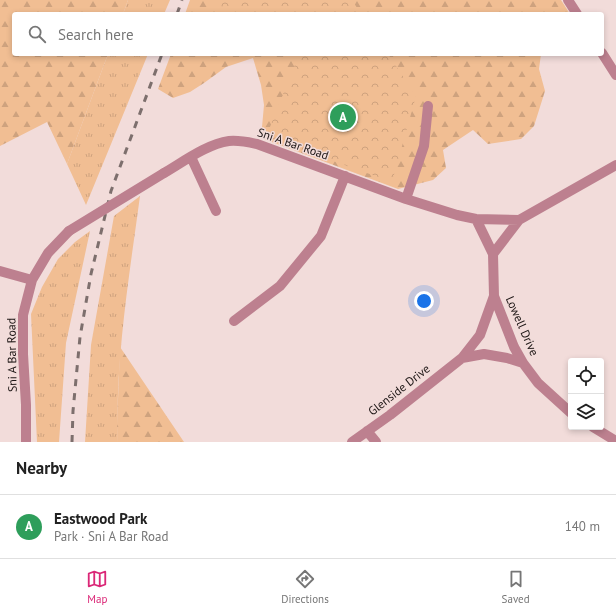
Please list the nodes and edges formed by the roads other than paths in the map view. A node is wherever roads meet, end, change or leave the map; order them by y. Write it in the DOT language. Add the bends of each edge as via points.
graph roads {
  1 [pos="568,0"];
  2 [pos="576,12"];
  3 [pos="604,56"];
  4 [pos="616,76"];
  5 [pos="428,106"];
  6 [pos="191,157"];
  7 [pos="616,166"];
  8 [pos="345,176"];
  9 [pos="406,199"];
  10 [pos="216,211"];
  11 [pos="476,219"];
  12 [pos="519,220"];
  13 [pos="493,254"];
  14 [pos="0,271"];
  15 [pos="32,280"];
  16 [pos="494,296"];
  17 [pos="234,321"];
  18 [pos="462,358"];
  19 [pos="523,363"];
  20 [pos="568,410"];
  21 [pos="598,430"];
  22 [pos="367,432"];
  23 [pos="616,441"];
  24 [pos="26,442"];
  25 [pos="352,442"];
  26 [pos="376,442"];
  1 -- 2 [label="street"];
  3 -- 4 [label="street"];
  5 -- 9 [label="street" via="424,146"];
  6 -- 8 [label="street, Sni A Bar Road" via="216,144 243,141"];
  6 -- 10 [label="street"];
  6 -- 15 [label="street, Sni A Bar Road, bridge" via="69,231 48,252"];
  7 -- 12 [label="street"];
  8 -- 9 [label="street, Sni A Bar Road"];
  8 -- 17 [label="street" via="321,236 280,286"];
  9 -- 11 [label="street, Sni A Bar Road"];
  11 -- 12 [label="street, Sni A Bar Road"];
  11 -- 13 [label="street, Lowell Drive"];
  12 -- 13 [label="street"];
  13 -- 16 [label="street, Lowell Drive"];
  14 -- 15 [label="street"];
  15 -- 24 [label="street, Sni A Bar Road" via="23,315"];
  16 -- 18 [label="street, Glenside Drive" via="480,334"];
  16 -- 19 [label="street, Lowell Drive"];
  18 -- 19 [label="street, Glenside Drive" via="484,354"];
  18 -- 22 [label="street, Glenside Drive"];
  19 -- 20 [label="street, Lowell Drive" via="538,383"];
  21 -- 23 [label="street"];
  22 -- 25 [label="street, Glenside Drive"];
  22 -- 26 [label="street"];
}
